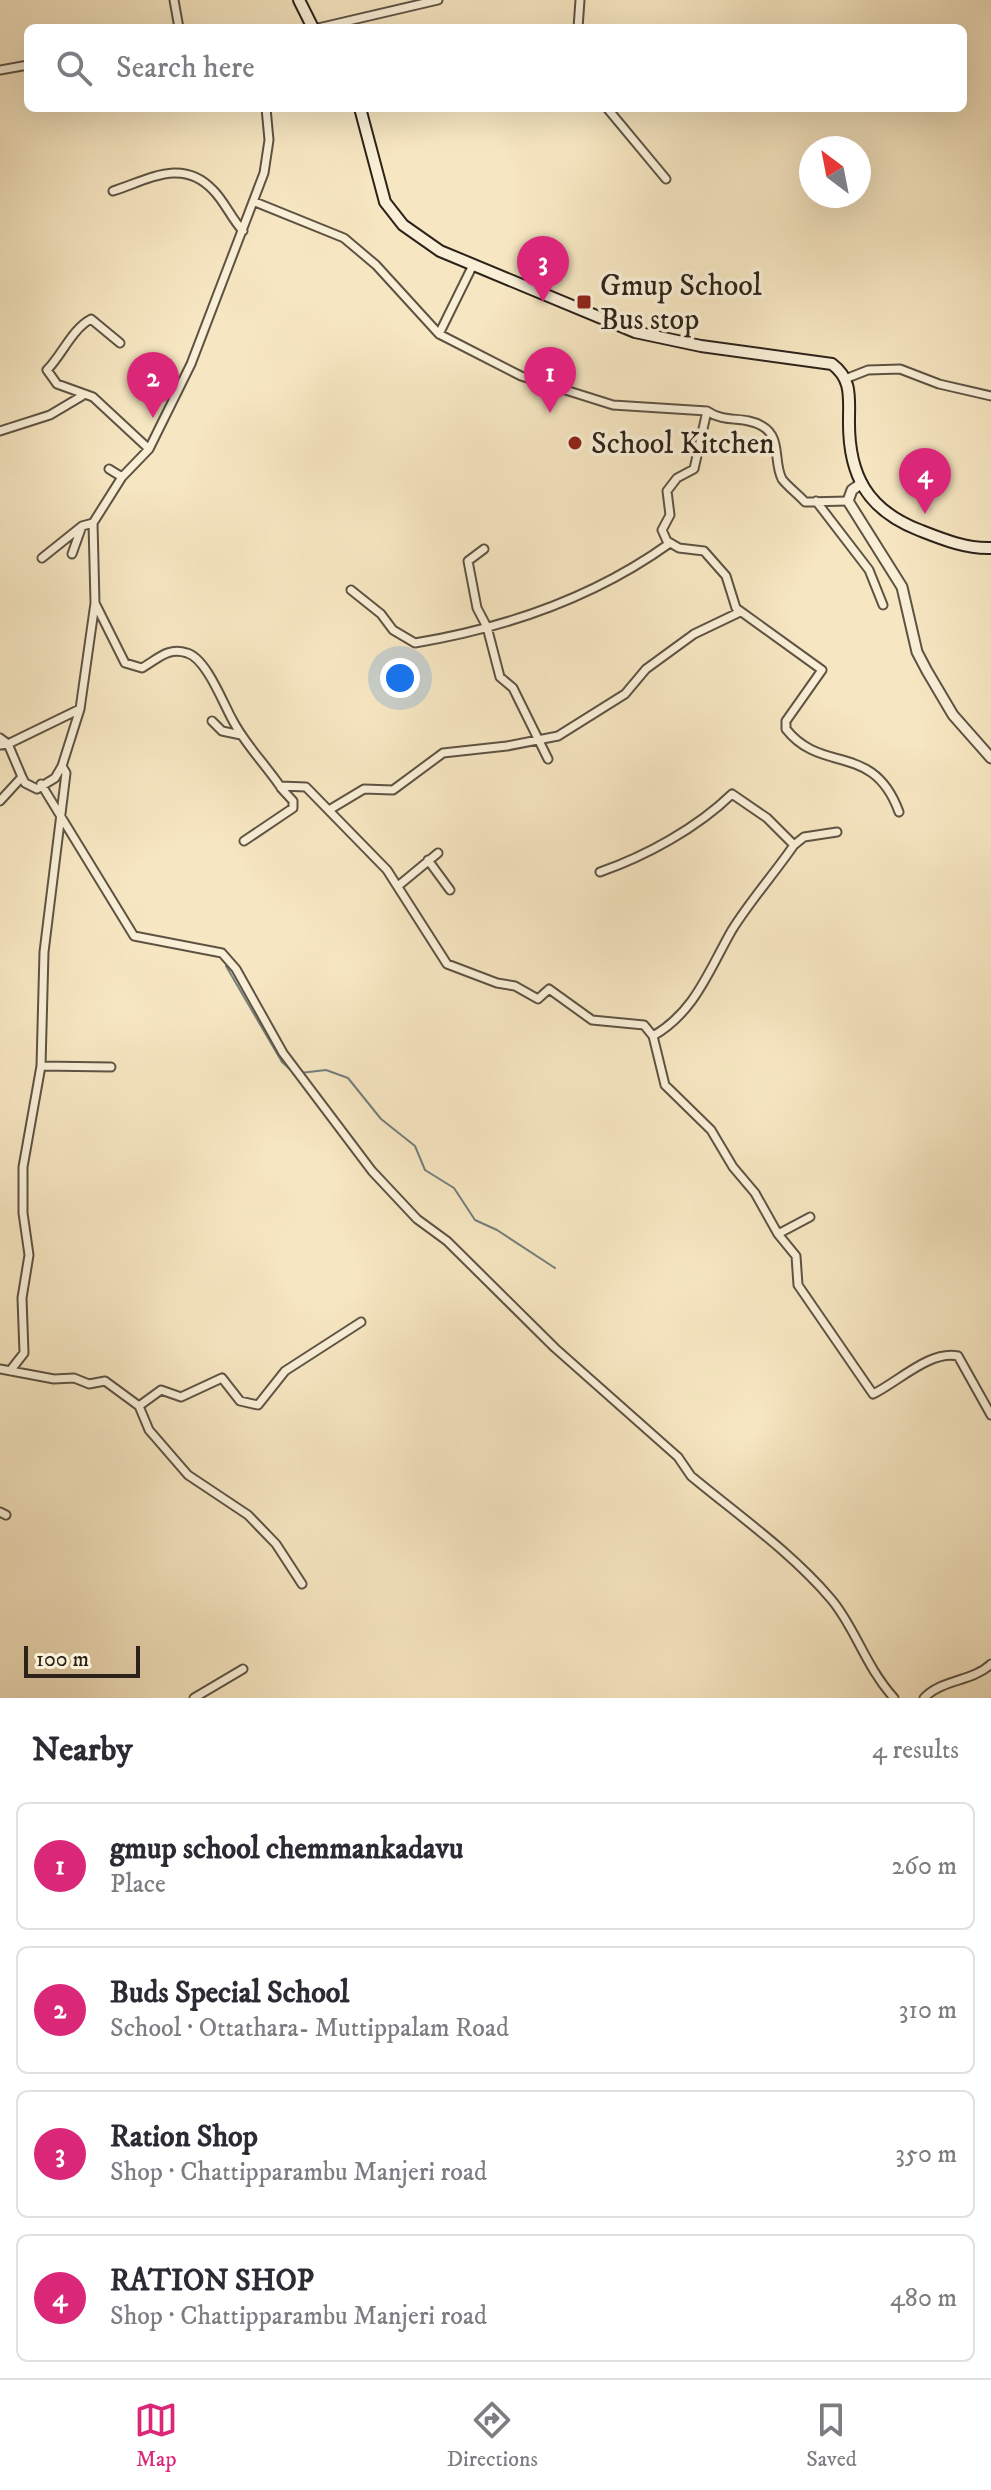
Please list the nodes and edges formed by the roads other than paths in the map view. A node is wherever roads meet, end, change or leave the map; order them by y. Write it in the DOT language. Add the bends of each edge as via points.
graph roads {
  1 [pos="174,0"];
  2 [pos="299,0"];
  3 [pos="438,0"];
  4 [pos="580,0"];
  5 [pos="178,24"];
  6 [pos="314,24"];
  7 [pos="333,24"];
  8 [pos="578,24"];
  9 [pos="24,66"];
  10 [pos="0,70"];
  11 [pos="266,112"];
  12 [pos="361,112"];
  13 [pos="610,112"];
  14 [pos="666,179"];
  15 [pos="113,191"];
  16 [pos="255,202"];
  17 [pos="243,231"];
  18 [pos="473,265"];
  19 [pos="439,334"];
  20 [pos="120,343"];
  21 [pos="845,379"];
  22 [pos="82,396"];
  23 [pos="991,396"];
  24 [pos="707,411"];
  25 [pos="0,431"];
  26 [pos="149,449"];
  27 [pos="109,469"];
  28 [pos="122,477"];
  29 [pos="862,483"];
  30 [pos="816,501"];
  31 [pos="848,501"];
  32 [pos="93,523"];
  33 [pos="82,526"];
  34 [pos="670,543"];
  35 [pos="991,548"];
  36 [pos="484,549"];
  37 [pos="72,554"];
  38 [pos="42,558"];
  39 [pos="351,590"];
  40 [pos="95,603"];
  41 [pos="883,605"];
  42 [pos="740,612"];
  43 [pos="487,627"];
  44 [pos="80,709"];
  45 [pos="212,721"];
  46 [pos="242,736"];
  47 [pos="0,738"];
  48 [pos="538,740"];
  49 [pos="4,745"];
  50 [pos="991,758"];
  51 [pos="548,759"];
  52 [pos="62,766"];
  53 [pos="22,777"];
  54 [pos="41,784"];
  55 [pos="280,786"];
  56 [pos="0,801"];
  57 [pos="329,810"];
  58 [pos="899,812"];
  59 [pos="61,814"];
  60 [pos="837,832"];
  61 [pos="244,841"];
  62 [pos="794,845"];
  63 [pos="438,853"];
  64 [pos="428,860"];
  65 [pos="600,872"];
  66 [pos="398,886"];
  67 [pos="450,890"];
  68 [pos="653,1036"];
  69 [pos="41,1066"];
  70 [pos="111,1067"];
  71 [pos="810,1217"];
  72 [pos="778,1234"];
  73 [pos="361,1322"];
  74 [pos="0,1369"];
  75 [pos="10,1371"];
  76 [pos="139,1406"];
  77 [pos="991,1415"];
  78 [pos="302,1584"];
  79 [pos="991,1664"];
  80 [pos="243,1669"];
  81 [pos="194,1698"];
  82 [pos="894,1698"];
  83 [pos="924,1698"];
  1 -- 5 [label="street"];
  2 -- 6 [label="main road"];
  3 -- 7 [label="street"];
  4 -- 8 [label="street"];
  9 -- 10 [label="street"];
  11 -- 16 [label="street" via="268,155"];
  12 -- 18 [label="main road" via="392,214 440,251"];
  13 -- 14 [label="street"];
  15 -- 17 [label="street" via="167,172 184,172 212,189"];
  16 -- 17 [label="street"];
  16 -- 19 [label="street" via="344,238"];
  17 -- 26 [label="street" via="191,364"];
  18 -- 19 [label="street"];
  18 -- 21 [label="main road" via="635,332 825,362"];
  19 -- 24 [label="street" via="559,390 613,405"];
  20 -- 22 [label="street" via="91,319 80,325 47,370 57,384"];
  21 -- 23 [label="street" via="868,370 900,369"];
  21 -- 29 [label="main road"];
  22 -- 25 [label="street" via="50,415"];
  22 -- 26 [label="street" via="93,397"];
  24 -- 30 [label="street" via="718,419 764,426 777,449 783,479 805,502"];
  24 -- 34 [label="street" via="694,469 667,491 670,515 662,530"];
  26 -- 28 [label="street"];
  27 -- 28 [label="street"];
  28 -- 32 [label="street"];
  29 -- 31 [label="street"];
  29 -- 35 [label="main road" via="871,500 894,520 947,541"];
  30 -- 31 [label="street"];
  30 -- 41 [label="street" via="869,570"];
  31 -- 50 [label="street" via="902,587 917,652 927,671 953,715"];
  32 -- 33 [label="street"];
  32 -- 40 [label="street"];
  33 -- 37 [label="street"];
  33 -- 38 [label="street"];
  34 -- 42 [label="street" via="704,551 726,576"];
  34 -- 43 [label="street" via="584,593"];
  36 -- 43 [label="street" via="468,561 477,608"];
  39 -- 43 [label="street" via="393,630 415,643"];
  40 -- 44 [label="street"];
  40 -- 46 [label="street" via="125,663 142,668 169,650 196,658"];
  42 -- 48 [label="street" via="694,634 646,669 625,694 558,736"];
  42 -- 58 [label="street" via="822,670 786,721 790,734 831,758 877,774"];
  43 -- 48 [label="street" via="500,677 513,688"];
  44 -- 49 [label="street"];
  44 -- 52 [label="street"];
  45 -- 46 [label="street" via="222,731"];
  46 -- 55 [label="street"];
  47 -- 49 [label="street"];
  48 -- 51 [label="street"];
  48 -- 57 [label="street" via="443,753 393,790 364,789"];
  49 -- 53 [label="street"];
  52 -- 54 [label="street" via="55,778"];
  52 -- 59 [label="street" via="66,773"];
  53 -- 54 [label="street" via="37,789"];
  53 -- 56 [label="street"];
  54 -- 59 [label="street"];
  55 -- 57 [label="street" via="306,787"];
  55 -- 61 [label="street" via="293,808"];
  57 -- 66 [label="street"];
  59 -- 69 [label="street" via="44,952"];
  59 -- 82 [label="street" via="134,936 222,953 283,1053 372,1171 555,1348 678,1457 691,1476 833,1601"];
  60 -- 62 [label="street" via="804,837"];
  62 -- 65 [label="street" via="732,794 680,832"];
  62 -- 68 [label="street" via="733,929 701,990 672,1026"];
  63 -- 64 [label="street"];
  64 -- 66 [label="street"];
  64 -- 67 [label="street"];
  66 -- 68 [label="street" via="447,964 538,999 549,989 592,1020 644,1025"];
  68 -- 72 [label="street" via="665,1085 711,1130"];
  69 -- 70 [label="street"];
  69 -- 75 [label="street" via="23,1167 29,1255 22,1298 24,1353"];
  71 -- 72 [label="street"];
  72 -- 77 [label="street" via="798,1262 798,1285 873,1394 950,1354 958,1356"];
  73 -- 76 [label="street" via="285,1371 258,1405 240,1401 222,1378 181,1397 161,1390"];
  74 -- 75 [label="street"];
  75 -- 76 [label="street" via="89,1384 105,1381"];
  76 -- 78 [label="street" via="149,1430 188,1475 248,1515 276,1544"];
  79 -- 83 [label="street" via="969,1678 932,1689"];
  80 -- 81 [label="street"];
}
